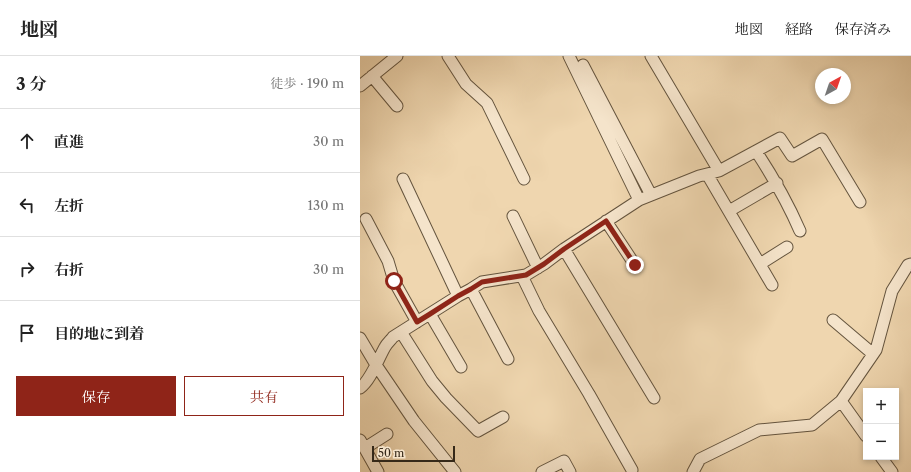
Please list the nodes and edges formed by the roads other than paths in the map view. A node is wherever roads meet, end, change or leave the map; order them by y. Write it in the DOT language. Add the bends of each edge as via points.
graph roads {
  1 [pos="397,56"];
  2 [pos="448,56"];
  3 [pos="569,56"];
  4 [pos="651,56"];
  5 [pos="583,65"];
  6 [pos="372,76"];
  7 [pos="360,86"];
  8 [pos="397,106"];
  9 [pos="756,151"];
  10 [pos="719,171"];
  11 [pos="707,174"];
  12 [pos="403,179"];
  13 [pos="524,179"];
  14 [pos="777,183"];
  15 [pos="652,195"];
  16 [pos="638,200"];
  17 [pos="860,202"];
  18 [pos="729,211"];
  19 [pos="513,216"];
  20 [pos="366,219"];
  21 [pos="606,221"];
  22 [pos="800,231"];
  23 [pos="787,247"];
  24 [pos="564,249"];
  25 [pos="760,264"];
  26 [pos="911,264"];
  27 [pos="635,265"];
  28 [pos="538,268"];
  29 [pos="522,276"];
  30 [pos="772,285"];
  31 [pos="471,289"];
  32 [pos="458,296"];
  33 [pos="430,314"];
  34 [pos="833,320"];
  35 [pos="417,322"];
  36 [pos="401,332"];
  37 [pos="360,338"];
  38 [pos="873,354"];
  39 [pos="508,359"];
  40 [pos="376,365"];
  41 [pos="461,367"];
  42 [pos="360,388"];
  43 [pos="654,398"];
  44 [pos="841,400"];
  45 [pos="503,417"];
  46 [pos="863,432"];
  47 [pos="387,434"];
  48 [pos="362,444"];
  49 [pos="883,460"];
  50 [pos="632,470"];
  51 [pos="378,472"];
  52 [pos="455,472"];
  53 [pos="542,472"];
  54 [pos="570,472"];
  55 [pos="693,472"];
  56 [pos="892,472"];
  1 -- 6 [label="street"];
  2 -- 13 [label="street" via="466,84 487,102"];
  3 -- 16 [label="street"];
  4 -- 10 [label="street"];
  5 -- 15 [label="street"];
  6 -- 7 [label="street"];
  6 -- 8 [label="street"];
  9 -- 10 [label="street"];
  9 -- 14 [label="street"];
  9 -- 17 [label="street" via="780,138 792,156 822,138"];
  10 -- 11 [label="street"];
  11 -- 15 [label="street"];
  11 -- 18 [label="street"];
  12 -- 32 [label="street"];
  14 -- 18 [label="street"];
  14 -- 22 [label="street"];
  15 -- 16 [label="street"];
  16 -- 21 [label="street"];
  18 -- 25 [label="street"];
  19 -- 28 [label="street"];
  20 -- 35 [label="street" via="388,261 394,281"];
  21 -- 24 [label="street"];
  21 -- 27 [label="street"];
  23 -- 25 [label="street"];
  24 -- 28 [label="street"];
  24 -- 43 [label="street"];
  25 -- 30 [label="street"];
  26 -- 38 [label="street" via="892,292"];
  28 -- 29 [label="street"];
  29 -- 31 [label="street" via="482,282"];
  29 -- 50 [label="street" via="539,312"];
  31 -- 32 [label="street"];
  31 -- 39 [label="street"];
  32 -- 33 [label="street"];
  33 -- 35 [label="street"];
  33 -- 41 [label="street"];
  34 -- 38 [label="street"];
  35 -- 36 [label="street"];
  36 -- 40 [label="street" via="386,345"];
  36 -- 45 [label="street" via="432,381 478,431"];
  37 -- 40 [label="street"];
  38 -- 44 [label="street"];
  40 -- 42 [label="street"];
  40 -- 52 [label="street" via="414,421"];
  44 -- 46 [label="street"];
  44 -- 55 [label="street" via="812,425 759,430 700,460"];
  47 -- 48 [label="street"];
  48 -- 51 [label="street"];
  49 -- 56 [label="street"];
  53 -- 54 [label="street" via="564,461"];
}
